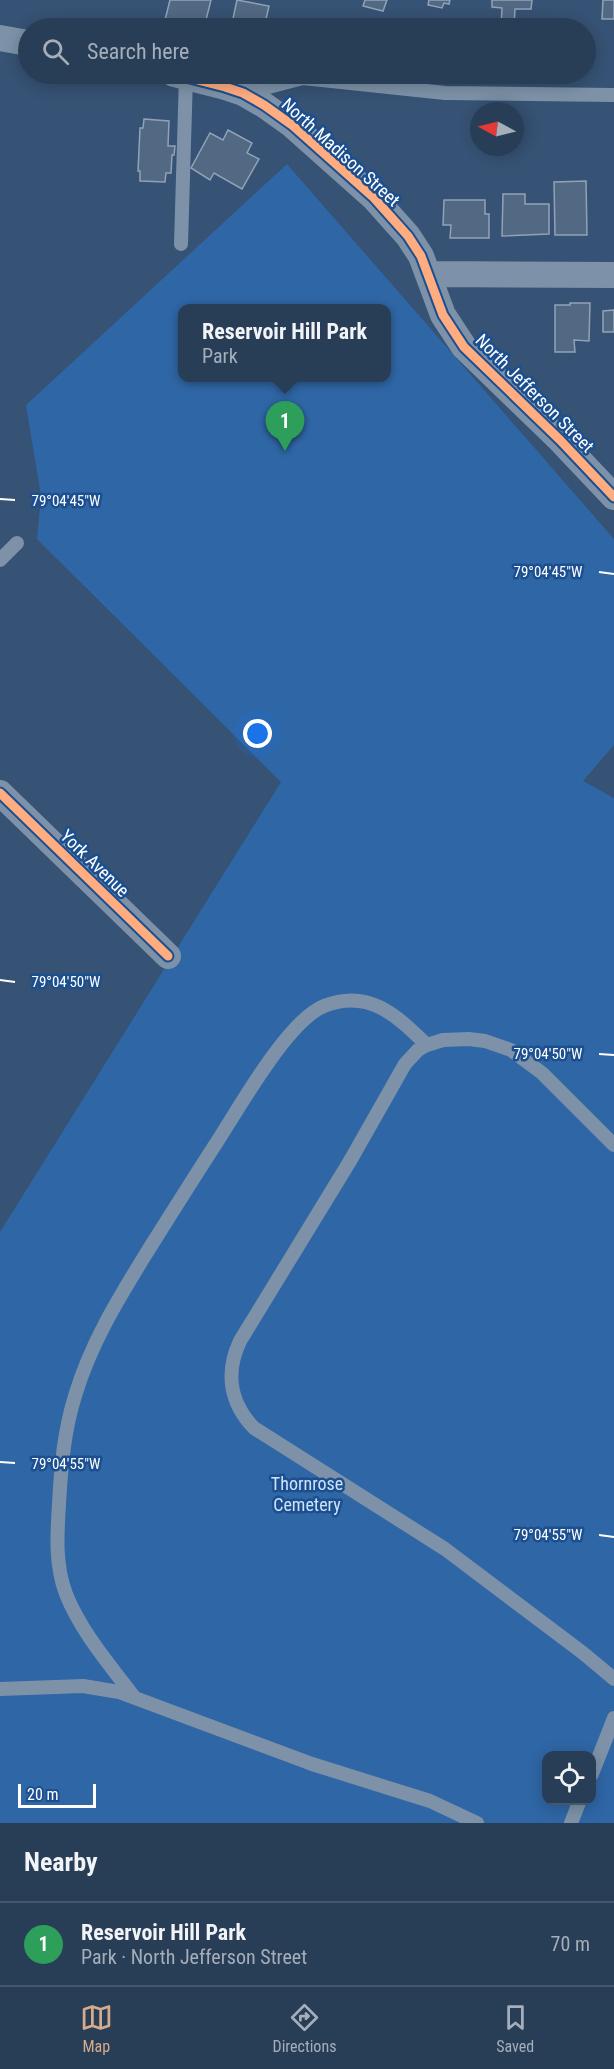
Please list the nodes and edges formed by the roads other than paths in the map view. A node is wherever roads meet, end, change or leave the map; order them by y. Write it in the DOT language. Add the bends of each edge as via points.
graph roads {
  1 [pos="0,38"];
  2 [pos="18,41"];
  3 [pos="180,84"];
  4 [pos="212,84"];
  5 [pos="279,84"];
  6 [pos="360,84"];
  7 [pos="243,93"];
  8 [pos="614,95"];
  9 [pos="181,244"];
  10 [pos="428,274"];
  11 [pos="614,275"];
  12 [pos="614,497"];
  13 [pos="16,543"];
  14 [pos="0,560"];
  15 [pos="0,793"];
  16 [pos="168,956"];
  17 [pos="427,1045"];
  18 [pos="614,1145"];
  19 [pos="614,1679"];
  20 [pos="0,1689"];
  21 [pos="134,1697"];
  22 [pos="614,1718"];
  23 [pos="596,1761"];
  24 [pos="578,1805"];
  25 [pos="477,1823"];
  26 [pos="571,1823"];
  1 -- 2 [label="street"];
  3 -- 9 [label="lane"];
  4 -- 7 [label="street, North Madison Street"];
  5 -- 7 [label="lane"];
  6 -- 8 [label="lane" via="445,93"];
  7 -- 10 [label="street, North Madison Street" via="292,125 374,198 408,236"];
  10 -- 11 [label="street"];
  10 -- 12 [label="street, North Jefferson Street" via="443,315 464,347"];
  13 -- 14 [label="lane"];
  15 -- 16 [label="street, York Avenue"];
  17 -- 18 [label="lane" via="469,1039 511,1050 542,1073"];
  17 -- 19 [label="lane" via="405,1064 240,1341 230,1372 234,1397 254,1428 445,1549"];
  17 -- 21 [label="lane" via="393,1013 366,1002 332,1003 302,1019 193,1179 98,1337 75,1395 65,1437 57,1548 62,1580 76,1615"];
  20 -- 21 [label="lane" via="89,1686"];
  21 -- 25 [label="lane" via="312,1764 430,1801"];
  22 -- 23 [label="lane"];
  24 -- 26 [label="lane"];
}
